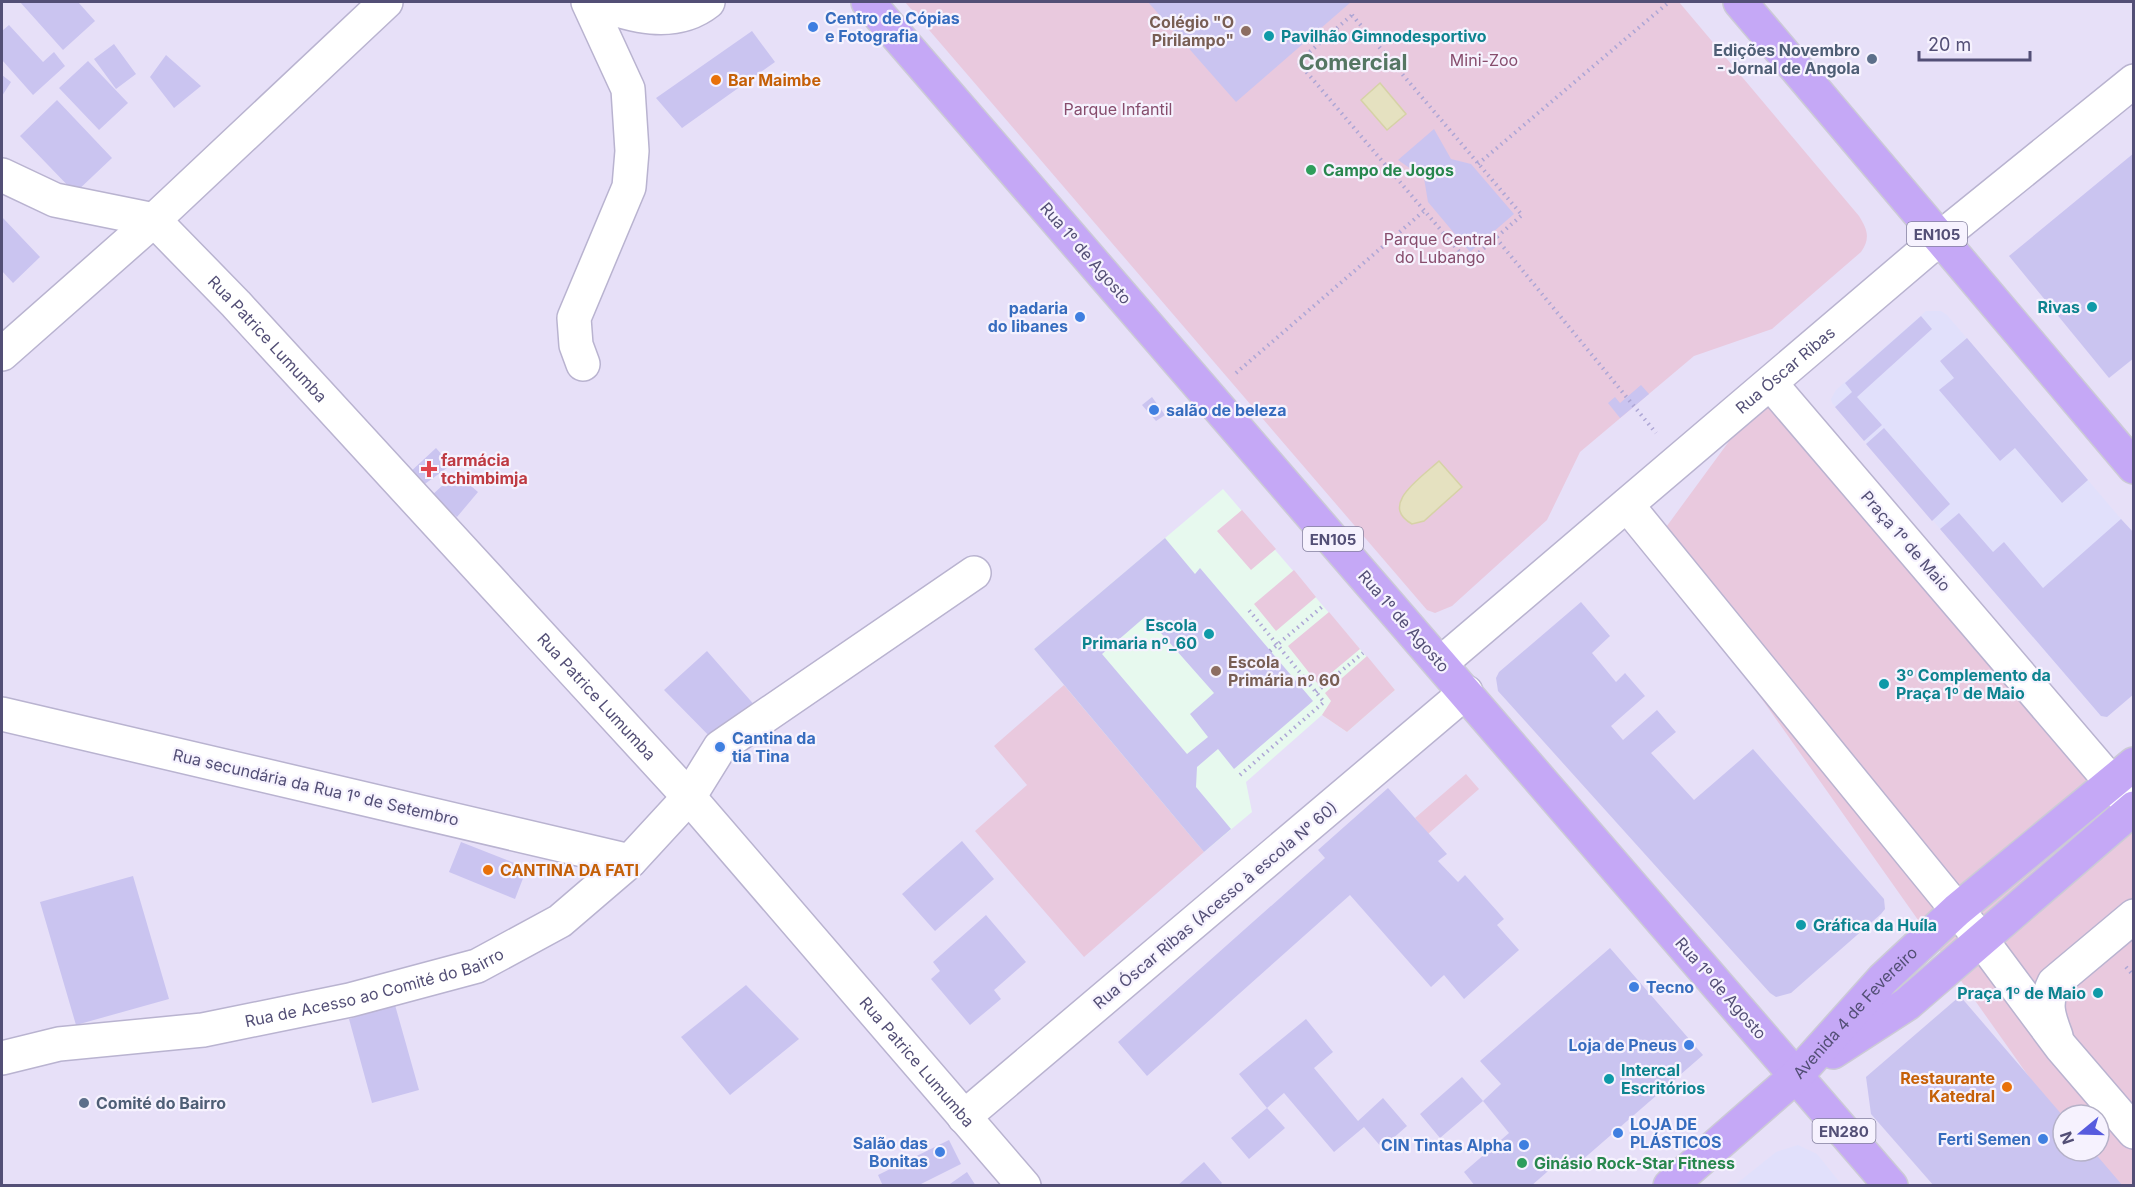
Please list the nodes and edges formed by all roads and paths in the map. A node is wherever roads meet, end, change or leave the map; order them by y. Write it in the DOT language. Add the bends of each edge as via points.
graph roads {
  1 [pos="386,2"];
  2 [pos="590,2"];
  3 [pos="708,2"];
  4 [pos="868,2"];
  5 [pos="1669,2"];
  6 [pos="1740,2"];
  7 [pos="2133,81"];
  8 [pos="1478,164"];
  9 [pos="2,175"];
  10 [pos="1424,211"];
  11 [pos="154,220"];
  12 [pos="1496,238"];
  13 [pos="1940,238"];
  14 [pos="2,354"];
  15 [pos="583,364"];
  16 [pos="1229,379"];
  17 [pos="1771,384"];
  18 [pos="1659,436"];
  19 [pos="2133,467"];
  20 [pos="1627,505"];
  21 [pos="974,573"];
  22 [pos="1323,606"];
  23 [pos="1248,609"];
  24 [pos="1277,645"];
  25 [pos="1270,651"];
  26 [pos="1364,652"];
  27 [pos="1441,663"];
  28 [pos="1316,692"];
  29 [pos="1466,692"];
  30 [pos="2,714"];
  31 [pos="2123,773"];
  32 [pos="1240,776"];
  33 [pos="689,797"];
  34 [pos="2133,808"];
  35 [pos="630,861"];
  36 [pos="1957,910"];
  37 [pos="2133,916"];
  38 [pos="1980,938"];
  39 [pos="2061,1047"];
  40 [pos="2,1058"];
  41 [pos="1796,1076"];
  42 [pos="964,1117"];
  43 [pos="2133,1132"];
  44 [pos="1024,1185"];
  45 [pos="1670,1185"];
  46 [pos="1891,1185"];
  1 -- 11 [label="street"];
  2 -- 3 [label="street" via="625,14 662,19 698,10"];
  2 -- 15 [label="street" via="628,89 632,150 629,187 574,318 576,345"];
  4 -- 27 [label="main road, Rua 1º de Agosto / EN105"];
  5 -- 8 [label="path"];
  6 -- 13 [label="main road, EN105"];
  7 -- 13 [label="street, Rua Óscar Ribas"];
  8 -- 10 [label="path" via="1352,15 1298,62"];
  8 -- 12 [label="path" via="1522,215"];
  9 -- 11 [label="street" via="55,201"];
  10 -- 12 [label="path" via="1468,262"];
  10 -- 16 [label="path"];
  11 -- 14 [label="street"];
  11 -- 33 [label="street, Rua Patrice Lumumba" via="236,304"];
  12 -- 18 [label="path"];
  13 -- 17 [label="street, Rua Óscar Ribas"];
  13 -- 19 [label="main road, EN105"];
  17 -- 20 [label="street, Rua Óscar Ribas"];
  17 -- 31 [label="street, Praça 1º de Maio"];
  20 -- 27 [label="street, Rua Óscar Ribas"];
  20 -- 36 [label="street"];
  21 -- 33 [label="street, Rua de Acesso ao Comité do Bairro" via="720,747"];
  22 -- 24 [label="path"];
  23 -- 24 [label="path"];
  24 -- 25 [label="path"];
  24 -- 28 [label="path"];
  26 -- 28 [label="path"];
  27 -- 29 [label="main road, Rua 1º de Agosto / EN105"];
  28 -- 32 [label="path" via="1324,702"];
  29 -- 41 [label="main road, Rua 1º de Agosto / EN105"];
  29 -- 42 [label="street, Rua Óscar Ribas (Acesso à escola Nº 60)"];
  30 -- 35 [label="street, Rua secundária da Rua 1º de Setembro"];
  31 -- 34 [label="street, Praça 1º de Maio"];
  31 -- 36 [label="main road, Avenida 4 de Fevereiro"];
  33 -- 35 [label="street, Rua de Acesso ao Comité do Bairro"];
  33 -- 42 [label="street, Rua Patrice Lumumba"];
  34 -- 38 [label="main road, Avenida 4 de Fevereiro"];
  35 -- 40 [label="street, Rua de Acesso ao Comité do Bairro" via="560,921 477,966 350,1000 203,1030 59,1044"];
  36 -- 38 [label="street"];
  36 -- 41 [label="main road, Avenida 4 de Fevereiro" via="1883,979"];
  37 -- 39 [label="street" via="2054,983 2047,998 2047,1014"];
  38 -- 39 [label="street"];
  38 -- 41 [label="main road, Avenida 4 de Fevereiro" via="1907,1004"];
  39 -- 43 [label="street"];
  41 -- 45 [label="main road"];
  41 -- 46 [label="main road, Rua 1º de Agosto / EN280"];
  42 -- 44 [label="street, Rua Patrice Lumumba"];
}
